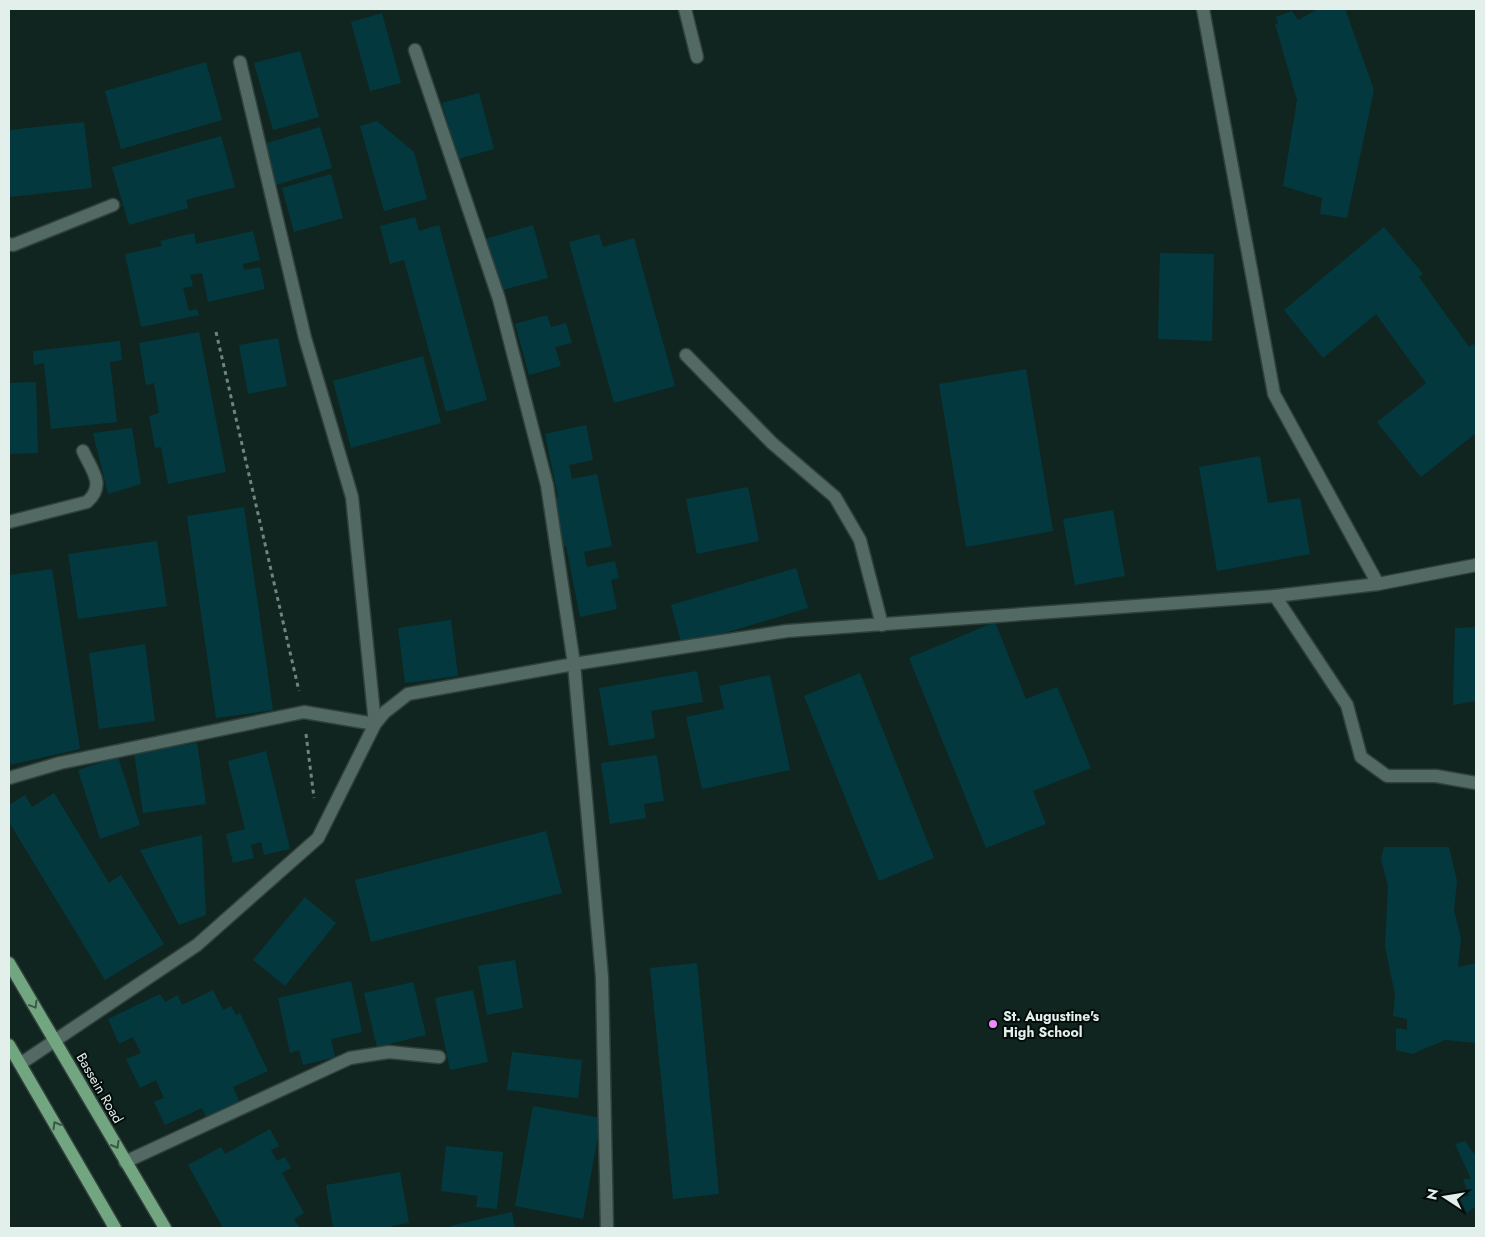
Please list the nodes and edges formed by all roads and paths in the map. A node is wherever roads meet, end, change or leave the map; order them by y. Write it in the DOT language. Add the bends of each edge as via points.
graph roads {
  1 [pos="685,9"];
  2 [pos="1203,9"];
  3 [pos="415,50"];
  4 [pos="697,57"];
  5 [pos="240,62"];
  6 [pos="113,205"];
  7 [pos="9,244"];
  8 [pos="216,332"];
  9 [pos="686,355"];
  10 [pos="83,451"];
  11 [pos="9,522"];
  12 [pos="1476,565"];
  13 [pos="1378,584"];
  14 [pos="1275,596"];
  15 [pos="882,624"];
  16 [pos="574,664"];
  17 [pos="304,712"];
  18 [pos="376,724"];
  19 [pos="9,778"];
  20 [pos="1476,783"];
  21 [pos="314,800"];
  22 [pos="9,963"];
  23 [pos="55,1040"];
  24 [pos="9,1045"];
  25 [pos="439,1057"];
  26 [pos="20,1064"];
  27 [pos="126,1162"];
  28 [pos="115,1228"];
  29 [pos="165,1228"];
  30 [pos="607,1228"];
  1 -- 4 [label="street"];
  2 -- 13 [label="street" via="1274,394"];
  3 -- 16 [label="street" via="499,299 547,485"];
  5 -- 18 [label="street" via="305,338 352,497"];
  6 -- 7 [label="street"];
  8 -- 17 [label="path"];
  9 -- 15 [label="street" via="772,443 835,497 860,540"];
  10 -- 11 [label="street" via="98,483 95,495 87,502"];
  12 -- 13 [label="street"];
  13 -- 14 [label="street"];
  14 -- 15 [label="street"];
  14 -- 20 [label="street" via="1347,705 1361,757 1387,776 1436,776"];
  15 -- 16 [label="street" via="787,632"];
  16 -- 18 [label="street" via="408,694 385,712"];
  16 -- 30 [label="street" via="602,977"];
  17 -- 18 [label="street"];
  17 -- 19 [label="street" via="60,763"];
  17 -- 21 [label="path"];
  18 -- 23 [label="street" via="318,838 196,945"];
  22 -- 23 [label="main road, Bassein Road, one-way"];
  23 -- 26 [label="street"];
  23 -- 27 [label="main road, Bassein Road, one-way"];
  24 -- 26 [label="main road"];
  25 -- 27 [label="street" via="389,1052 350,1058"];
  28 -- 26 [label="main road, one-way"];
  27 -- 29 [label="main road, Bassein Road"];
}
